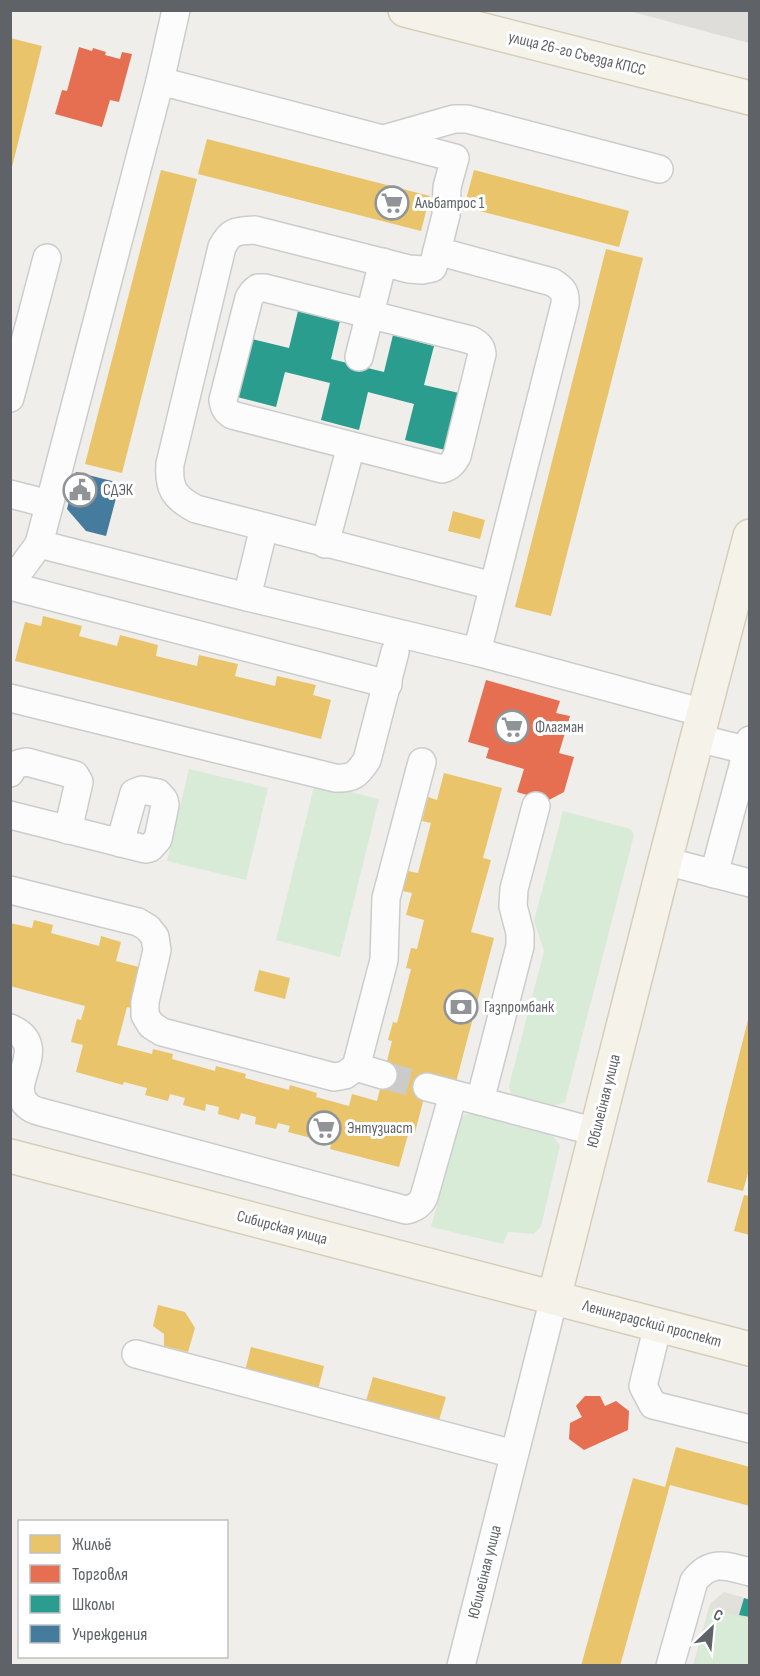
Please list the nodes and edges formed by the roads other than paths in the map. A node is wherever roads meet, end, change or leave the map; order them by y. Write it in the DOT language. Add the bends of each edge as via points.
graph roads {
  1 [pos="176,10"];
  2 [pos="405,10"];
  3 [pos="160,81"];
  4 [pos="750,98"];
  5 [pos="467,119"];
  6 [pos="383,140"];
  7 [pos="455,158"];
  8 [pos="658,170"];
  9 [pos="47,258"];
  10 [pos="434,259"];
  11 [pos="383,262"];
  12 [pos="370,315"];
  13 [pos="359,357"];
  14 [pos="10,398"];
  15 [pos="351,446"];
  16 [pos="10,494"];
  17 [pos="49,504"];
  18 [pos="264,527"];
  19 [pos="750,536"];
  20 [pos="39,544"];
  21 [pos="325,544"];
  22 [pos="10,585"];
  23 [pos="493,586"];
  24 [pos="247,597"];
  25 [pos="395,652"];
  26 [pos="477,652"];
  27 [pos="387,684"];
  28 [pos="10,698"];
  29 [pos="700,725"];
  30 [pos="749,747"];
  31 [pos="422,762"];
  32 [pos="10,772"];
  33 [pos="536,806"];
  34 [pos="10,815"];
  35 [pos="68,830"];
  36 [pos="120,843"];
  37 [pos="665,861"];
  38 [pos="714,874"];
  39 [pos="750,883"];
  40 [pos="10,890"];
  41 [pos="10,1028"];
  42 [pos="356,1067"];
  43 [pos="383,1075"];
  44 [pos="427,1087"];
  45 [pos="453,1095"];
  46 [pos="480,1101"];
  47 [pos="596,1132"];
  48 [pos="10,1156"];
  49 [pos="554,1298"];
  50 [pos="658,1325"];
  51 [pos="750,1349"];
  52 [pos="136,1354"];
  53 [pos="750,1429"];
  54 [pos="514,1454"];
  55 [pos="750,1572"];
  56 [pos="461,1665"];
  57 [pos="670,1665"];
  1 -- 3 [label="street"];
  2 -- 4 [label="main road, улица 26-го Съезда КПСС"];
  3 -- 6 [label="street"];
  3 -- 17 [label="street"];
  5 -- 6 [label="street" via="454,119"];
  5 -- 7 [label="street"];
  5 -- 8 [label="street"];
  6 -- 7 [label="street"];
  7 -- 10 [label="street"];
  9 -- 14 [label="street"];
  10 -- 11 [label="street" via="423,270"];
  10 -- 23 [label="street" via="475,261 552,282 565,295"];
  11 -- 12 [label="street"];
  11 -- 18 [label="street" via="255,230 229,235 222,247 169,477 173,491 196,509"];
  12 -- 13 [label="street"];
  12 -- 15 [label="street" via="471,340 482,354 457,456 448,468"];
  12 -- 15 [label="street" via="258,288 249,298 224,400 224,407 232,415"];
  15 -- 21 [label="street"];
  16 -- 17 [label="street"];
  17 -- 20 [label="street"];
  18 -- 21 [label="street"];
  18 -- 24 [label="street"];
  19 -- 29 [label="main road, Юбилейная улица"];
  20 -- 22 [label="street"];
  20 -- 24 [label="street"];
  21 -- 23 [label="street"];
  22 -- 27 [label="street"];
  23 -- 26 [label="street"];
  24 -- 26 [label="street"];
  25 -- 27 [label="street"];
  26 -- 29 [label="street"];
  27 -- 28 [label="street" via="368,760 348,779"];
  29 -- 30 [label="street"];
  29 -- 37 [label="main road, Юбилейная улица"];
  30 -- 38 [label="street"];
  31 -- 42 [label="street" via="386,898 384,960"];
  32 -- 35 [label="street" via="20,762 27,762 75,775 79,782"];
  33 -- 46 [label="street" via="514,889 520,946"];
  34 -- 35 [label="street"];
  35 -- 36 [label="street"];
  37 -- 38 [label="street"];
  37 -- 47 [label="main road, Юбилейная улица"];
  38 -- 39 [label="street"];
  40 -- 42 [label="street" via="138,922 148,928 155,937 157,950 145,1015 162,1032 334,1077"];
  41 -- 45 [label="street" via="23,1035 29,1044 21,1096 28,1106 41,1112 406,1210 420,1204 424,1197"];
  42 -- 43 [label="street"];
  44 -- 45 [label="street"];
  45 -- 46 [label="street"];
  46 -- 47 [label="street"];
  47 -- 49 [label="main road, Юбилейная улица"];
  48 -- 49 [label="main road, Сибирская улица"];
  49 -- 50 [label="main road, Ленинградский проспект"];
  49 -- 54 [label="street, Юбилейная улица"];
  50 -- 51 [label="main road, Ленинградский проспект"];
  50 -- 53 [label="street" via="643,1386 654,1405"];
  52 -- 54 [label="street"];
  54 -- 56 [label="street, Юбилейная улица"];
  55 -- 57 [label="street" via="725,1565 700,1573 694,1581"];
}
